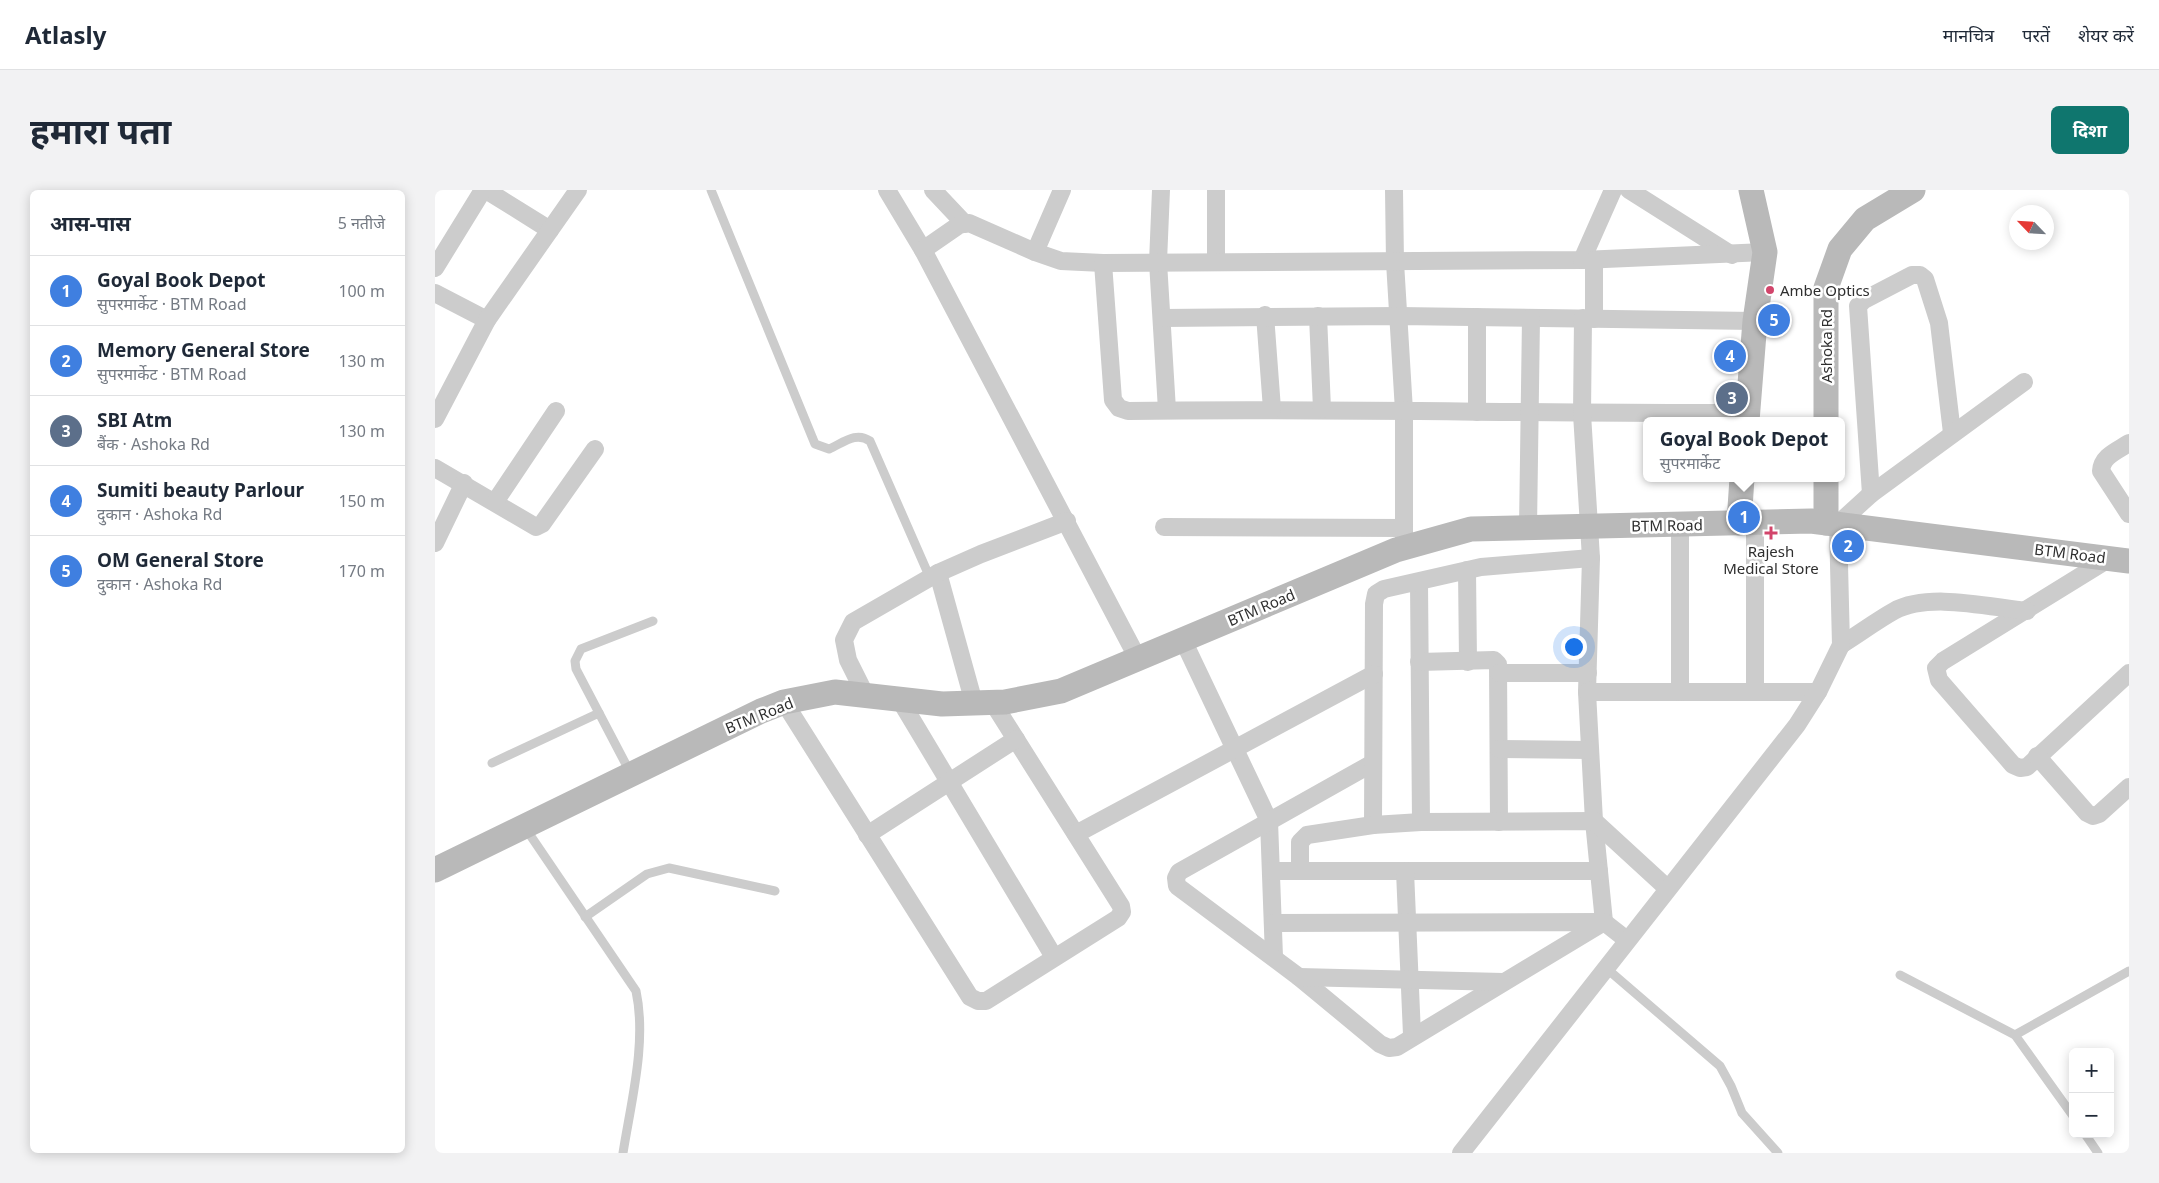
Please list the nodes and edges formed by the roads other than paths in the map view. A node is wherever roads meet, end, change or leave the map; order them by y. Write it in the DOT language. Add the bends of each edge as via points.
graph roads {
  1 [pos="485,190"];
  2 [pos="578,190"];
  3 [pos="711,190"];
  4 [pos="887,190"];
  5 [pos="933,190"];
  6 [pos="1062,190"];
  7 [pos="1161,190"];
  8 [pos="1215,190"];
  9 [pos="1394,190"];
  10 [pos="1613,190"];
  11 [pos="1629,190"];
  12 [pos="1751,190"];
  13 [pos="1913,190"];
  14 [pos="965,224"];
  15 [pos="550,230"];
  16 [pos="923,250"];
  17 [pos="1035,252"];
  18 [pos="1765,252"];
  19 [pos="1732,255"];
  20 [pos="1588,260"];
  21 [pos="1157,262"];
  22 [pos="1216,262"];
  23 [pos="1395,262"];
  24 [pos="1103,263"];
  25 [pos="435,268"];
  26 [pos="435,293"];
  27 [pos="1265,316"];
  28 [pos="1318,316"];
  29 [pos="1399,316"];
  30 [pos="1477,317"];
  31 [pos="1163,318"];
  32 [pos="1531,318"];
  33 [pos="1588,318"];
  34 [pos="487,320"];
  35 [pos="1755,321"];
  36 [pos="2024,382"];
  37 [pos="1272,409"];
  38 [pos="1322,409"];
  39 [pos="1167,410"];
  40 [pos="1404,410"];
  41 [pos="556,411"];
  42 [pos="1477,412"];
  43 [pos="1530,413"];
  44 [pos="1582,414"];
  45 [pos="1747,417"];
  46 [pos="1826,417"];
  47 [pos="435,419"];
  48 [pos="1952,433"];
  49 [pos="2129,443"];
  50 [pos="595,449"];
  51 [pos="435,468"];
  52 [pos="1743,482"];
  53 [pos="1827,482"];
  54 [pos="464,483"];
  55 [pos="1871,494"];
  56 [pos="495,502"];
  57 [pos="2129,514"];
  58 [pos="1067,522"];
  59 [pos="1747,523"];
  60 [pos="1680,524"];
  61 [pos="1832,524"];
  62 [pos="1588,526"];
  63 [pos="1164,527"];
  64 [pos="1528,528"];
  65 [pos="1404,538"];
  66 [pos="435,544"];
  67 [pos="1591,558"];
  68 [pos="2119,560"];
  69 [pos="1467,570"];
  70 [pos="934,575"];
  71 [pos="1419,582"];
  72 [pos="2027,611"];
  73 [pos="653,621"];
  74 [pos="1183,640"];
  75 [pos="1841,645"];
  76 [pos="1138,659"];
  77 [pos="1419,662"];
  78 [pos="1468,662"];
  79 [pos="1499,673"];
  80 [pos="1588,673"];
  81 [pos="2129,673"];
  82 [pos="1374,674"];
  83 [pos="1587,692"];
  84 [pos="1680,692"];
  85 [pos="1755,692"];
  86 [pos="1818,692"];
  87 [pos="866,696"];
  88 [pos="900,700"];
  89 [pos="784,702"];
  90 [pos="984,703"];
  91 [pos="599,714"];
  92 [pos="1016,739"];
  93 [pos="1235,748"];
  94 [pos="1499,749"];
  95 [pos="1590,750"];
  96 [pos="2037,756"];
  97 [pos="492,763"];
  98 [pos="1373,763"];
  99 [pos="631,774"];
  100 [pos="949,782"];
  101 [pos="2129,786"];
  102 [pos="1269,821"];
  103 [pos="1594,821"];
  104 [pos="1421,822"];
  105 [pos="1499,822"];
  106 [pos="1373,825"];
  107 [pos="525,826"];
  108 [pos="1076,834"];
  109 [pos="867,835"];
  110 [pos="435,870"];
  111 [pos="1300,870"];
  112 [pos="1271,871"];
  113 [pos="1405,871"];
  114 [pos="1599,871"];
  115 [pos="1667,888"];
  116 [pos="775,891"];
  117 [pos="585,917"];
  118 [pos="1604,922"];
  119 [pos="1273,923"];
  120 [pos="1407,923"];
  121 [pos="1627,940"];
  122 [pos="1054,957"];
  123 [pos="1274,957"];
  124 [pos="1606,968"];
  125 [pos="2129,971"];
  126 [pos="1900,975"];
  127 [pos="1299,977"];
  128 [pos="1410,979"];
  129 [pos="1503,982"];
  130 [pos="1412,1035"];
  131 [pos="2015,1035"];
  132 [pos="2069,1110"];
  133 [pos="2088,1138"];
  134 [pos="623,1153"];
  135 [pos="1461,1153"];
  136 [pos="1778,1153"];
  137 [pos="2098,1153"];
  1 -- 15 [label="street"];
  1 -- 25 [label="street"];
  2 -- 15 [label="street"];
  3 -- 70 [label="lane" via="815,444 829,449 856,436 870,441"];
  4 -- 16 [label="street"];
  5 -- 14 [label="street"];
  6 -- 17 [label="street"];
  7 -- 21 [label="street"];
  8 -- 22 [label="street"];
  9 -- 23 [label="street"];
  10 -- 20 [label="street"];
  11 -- 19 [label="street"];
  12 -- 18 [label="street"];
  13 -- 46 [label="street, Ashoka Rd" via="1865,219 1840,249 1826,288"];
  14 -- 16 [label="street"];
  14 -- 17 [label="street" via="977,225"];
  15 -- 34 [label="street"];
  16 -- 58 [label="street"];
  17 -- 24 [label="street" via="1061,260"];
  18 -- 19 [label="street"];
  18 -- 35 [label="street"];
  19 -- 20 [label="street"];
  20 -- 23 [label="street"];
  20 -- 33 [label="street"];
  21 -- 22 [label="street"];
  21 -- 24 [label="street"];
  21 -- 31 [label="street"];
  22 -- 23 [label="street"];
  23 -- 29 [label="street"];
  24 -- 39 [label="street" via="1113,400 1119,408 1128,411"];
  26 -- 34 [label="street"];
  27 -- 28 [label="street"];
  27 -- 31 [label="street"];
  27 -- 37 [label="street"];
  28 -- 29 [label="street"];
  28 -- 38 [label="street"];
  29 -- 30 [label="street"];
  29 -- 40 [label="street"];
  30 -- 32 [label="street"];
  30 -- 42 [label="street"];
  31 -- 39 [label="street"];
  32 -- 33 [label="street"];
  32 -- 43 [label="street"];
  33 -- 35 [label="street"];
  33 -- 44 [label="street"];
  34 -- 47 [label="street"];
  35 -- 45 [label="street"];
  36 -- 48 [label="street"];
  37 -- 38 [label="street"];
  37 -- 39 [label="street"];
  38 -- 40 [label="street"];
  40 -- 42 [label="street"];
  40 -- 65 [label="street"];
  41 -- 56 [label="street"];
  42 -- 43 [label="street"];
  43 -- 44 [label="street"];
  43 -- 64 [label="street"];
  44 -- 45 [label="street"];
  44 -- 62 [label="street"];
  48 -- 55 [label="street"];
  48 -- 55 [label="street" via="1939,323 1925,280 1920,275 1912,275 1858,306"];
  49 -- 57 [label="street" via="2107,457 2101,464 2101,471"];
  50 -- 56 [label="street" via="542,524 535,527"];
  51 -- 54 [label="street"];
  52 -- 59 [label="street"];
  53 -- 61 [label="street"];
  54 -- 56 [label="street"];
  54 -- 66 [label="street"];
  55 -- 61 [label="street"];
  58 -- 70 [label="street"];
  58 -- 76 [label="street"];
  59 -- 60 [label="street, BTM Road"];
  59 -- 61 [label="street, BTM Road" via="1811,521"];
  59 -- 85 [label="street"];
  60 -- 62 [label="street, BTM Road"];
  60 -- 84 [label="street"];
  61 -- 68 [label="street, BTM Road"];
  61 -- 75 [label="street"];
  62 -- 64 [label="street, BTM Road"];
  62 -- 67 [label="street"];
  63 -- 65 [label="street"];
  64 -- 65 [label="street, BTM Road" via="1471,529"];
  65 -- 74 [label="street, BTM Road"];
  67 -- 69 [label="street"];
  67 -- 80 [label="street"];
  68 -- 72 [label="street"];
  69 -- 71 [label="street"];
  69 -- 78 [label="street"];
  70 -- 87 [label="street" via="853,622 844,640 848,660"];
  70 -- 90 [label="street"];
  71 -- 77 [label="street"];
  71 -- 82 [label="street" via="1384,589 1377,594 1374,604"];
  72 -- 75 [label="street" via="1919,602 1895,610"];
  72 -- 96 [label="street" via="1943,661 1936,668 1936,674 2013,765 2027,767"];
  73 -- 91 [label="lane" via="581,650 577,655 576,669"];
  74 -- 76 [label="street, BTM Road"];
  74 -- 93 [label="street"];
  75 -- 86 [label="street"];
  76 -- 90 [label="street, BTM Road" via="1061,692"];
  77 -- 78 [label="street"];
  77 -- 104 [label="street"];
  78 -- 79 [label="street" via="1494,660"];
  79 -- 80 [label="street"];
  79 -- 94 [label="street"];
  80 -- 83 [label="street"];
  81 -- 96 [label="street"];
  82 -- 93 [label="street"];
  82 -- 98 [label="street"];
  83 -- 84 [label="street"];
  83 -- 95 [label="street"];
  84 -- 85 [label="street"];
  85 -- 86 [label="street"];
  86 -- 115 [label="street" via="1797,724"];
  87 -- 88 [label="street, BTM Road"];
  87 -- 89 [label="street, BTM Road" via="835,692"];
  88 -- 90 [label="street, BTM Road"];
  88 -- 100 [label="street"];
  89 -- 99 [label="street, BTM Road"];
  89 -- 109 [label="street"];
  90 -- 92 [label="street"];
  91 -- 97 [label="lane"];
  91 -- 99 [label="lane"];
  92 -- 100 [label="street"];
  92 -- 108 [label="street"];
  93 -- 102 [label="street"];
  93 -- 108 [label="street"];
  94 -- 95 [label="street"];
  94 -- 105 [label="street"];
  95 -- 103 [label="street"];
  96 -- 101 [label="street" via="2093,816"];
  98 -- 102 [label="street"];
  98 -- 106 [label="street"];
  99 -- 107 [label="street, BTM Road"];
  100 -- 109 [label="street"];
  100 -- 122 [label="street"];
  102 -- 112 [label="street"];
  102 -- 123 [label="street" via="1179,872 1176,878 1177,886"];
  103 -- 105 [label="street"];
  103 -- 114 [label="street"];
  103 -- 115 [label="street"];
  104 -- 105 [label="street"];
  104 -- 106 [label="street"];
  106 -- 111 [label="street" via="1303,836"];
  107 -- 110 [label="street, BTM Road"];
  107 -- 117 [label="lane"];
  108 -- 122 [label="street" via="1122,912 1119,918"];
  109 -- 122 [label="street" via="970,997 978,1002 986,1001"];
  111 -- 112 [label="street"];
  111 -- 113 [label="street"];
  112 -- 119 [label="street"];
  113 -- 114 [label="street"];
  113 -- 120 [label="street"];
  114 -- 118 [label="street"];
  115 -- 121 [label="street"];
  116 -- 117 [label="lane" via="669,868 647,874"];
  117 -- 134 [label="lane" via="636,991 641,1012"];
  118 -- 120 [label="street"];
  118 -- 121 [label="street"];
  118 -- 129 [label="street"];
  119 -- 120 [label="street"];
  119 -- 123 [label="street"];
  120 -- 128 [label="street"];
  121 -- 124 [label="street"];
  123 -- 127 [label="street"];
  124 -- 135 [label="street"];
  124 -- 136 [label="lane" via="1720,1066 1742,1112"];
  125 -- 131 [label="lane"];
  126 -- 131 [label="lane"];
  127 -- 128 [label="street"];
  127 -- 130 [label="street" via="1380,1044 1397,1047"];
  128 -- 129 [label="street"];
  128 -- 130 [label="street"];
  129 -- 130 [label="street"];
  131 -- 132 [label="lane"];
  133 -- 137 [label="lane"];
}
